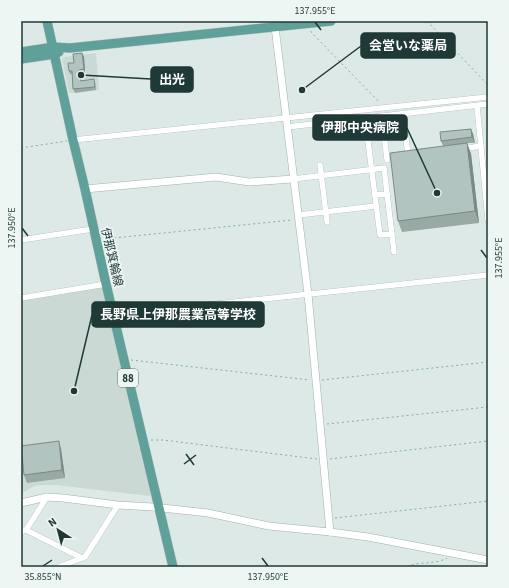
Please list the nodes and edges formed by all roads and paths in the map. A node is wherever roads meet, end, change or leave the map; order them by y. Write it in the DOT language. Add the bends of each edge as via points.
graph roads {
  1 [pos="48,21"];
  2 [pos="331,21"];
  3 [pos="427,21"];
  4 [pos="309,23"];
  5 [pos="275,24"];
  6 [pos="54,50"];
  7 [pos="21,52"];
  8 [pos="21,59"];
  9 [pos="488,85"];
  10 [pos="488,97"];
  11 [pos="488,104"];
  12 [pos="477,106"];
  13 [pos="385,108"];
  14 [pos="403,114"];
  15 [pos="382,116"];
  16 [pos="286,118"];
  17 [pos="365,118"];
  18 [pos="287,127"];
  19 [pos="73,140"];
  20 [pos="481,146"];
  21 [pos="21,148"];
  22 [pos="452,150"];
  23 [pos="416,154"];
  24 [pos="387,160"];
  25 [pos="320,165"];
  26 [pos="372,170"];
  27 [pos="321,176"];
  28 [pos="293,179"];
  29 [pos="85,189"];
  30 [pos="387,194"];
  31 [pos="375,195"];
  32 [pos="376,206"];
  33 [pos="325,211"];
  34 [pos="299,217"];
  35 [pos="488,220"];
  36 [pos="327,222"];
  37 [pos="93,229"];
  38 [pos="392,234"];
  39 [pos="96,239"];
  40 [pos="21,240"];
  41 [pos="394,252"];
  42 [pos="488,275"];
  43 [pos="106,284"];
  44 [pos="308,294"];
  45 [pos="21,298"];
  46 [pos="113,315"];
  47 [pos="123,360"];
  48 [pos="488,362"];
  49 [pos="316,380"];
  50 [pos="488,407"];
  51 [pos="320,425"];
  52 [pos="142,441"];
  53 [pos="488,441"];
  54 [pos="323,460"];
  55 [pos="47,497"];
  56 [pos="488,501"];
  57 [pos="21,503"];
  58 [pos="118,505"];
  59 [pos="160,507"];
  60 [pos="329,519"];
  61 [pos="23,531"];
  62 [pos="330,532"];
  63 [pos="455,554"];
  64 [pos="82,558"];
  65 [pos="488,560"];
  66 [pos="58,567"];
  67 [pos="173,567"];
  68 [pos="407,567"];
  1 -- 6 [label="main road, 伊那箕輪線 / 88"];
  2 -- 4 [label="main road"];
  3 -- 9 [label="path"];
  4 -- 5 [label="main road"];
  4 -- 13 [label="path" via="311,32"];
  5 -- 6 [label="main road"];
  5 -- 16 [label="street"];
  6 -- 7 [label="main road"];
  6 -- 8 [label="main road"];
  6 -- 19 [label="main road, 伊那箕輪線 / 88"];
  10 -- 13 [label="street"];
  11 -- 12 [label="street"];
  12 -- 14 [label="street"];
  12 -- 20 [label="street"];
  13 -- 16 [label="street"];
  14 -- 15 [label="street"];
  14 -- 23 [label="street" via="408,155"];
  15 -- 17 [label="street"];
  15 -- 24 [label="street"];
  16 -- 18 [label="street"];
  16 -- 19 [label="street"];
  17 -- 18 [label="street"];
  17 -- 26 [label="street"];
  18 -- 28 [label="street"];
  19 -- 21 [label="path"];
  19 -- 29 [label="main road, 伊那箕輪線 / 88"];
  20 -- 22 [label="street"];
  20 -- 35 [label="street"];
  25 -- 27 [label="street"];
  26 -- 27 [label="street"];
  26 -- 30 [label="street" via="384,168"];
  26 -- 31 [label="street"];
  27 -- 28 [label="street"];
  27 -- 33 [label="street"];
  28 -- 29 [label="street" via="249,182 216,177"];
  28 -- 34 [label="street"];
  29 -- 37 [label="main road, 伊那箕輪線 / 88"];
  30 -- 31 [label="street"];
  30 -- 38 [label="street"];
  31 -- 32 [label="street"];
  32 -- 33 [label="street"];
  32 -- 38 [label="street" via="380,235"];
  33 -- 34 [label="street"];
  33 -- 36 [label="street"];
  34 -- 39 [label="path"];
  34 -- 44 [label="street"];
  37 -- 39 [label="main road, 伊那箕輪線 / 88"];
  37 -- 40 [label="street"];
  38 -- 41 [label="street"];
  39 -- 43 [label="main road, 伊那箕輪線 / 88"];
  42 -- 44 [label="street"];
  43 -- 45 [label="street"];
  43 -- 46 [label="main road, 伊那箕輪線 / 88"];
  44 -- 46 [label="street"];
  44 -- 49 [label="street"];
  46 -- 47 [label="main road, 伊那箕輪線 / 88"];
  47 -- 49 [label="path"];
  47 -- 52 [label="main road, 伊那箕輪線 / 88"];
  48 -- 49 [label="path"];
  49 -- 51 [label="street"];
  50 -- 51 [label="path"];
  51 -- 54 [label="street"];
  52 -- 54 [label="path" via="163,440"];
  52 -- 59 [label="main road, 伊那箕輪線 / 88"];
  53 -- 54 [label="path"];
  54 -- 60 [label="street"];
  55 -- 57 [label="street"];
  55 -- 58 [label="street"];
  55 -- 61 [label="street"];
  56 -- 60 [label="path"];
  58 -- 59 [label="street"];
  58 -- 64 [label="street"];
  59 -- 62 [label="street" via="208,513 269,526"];
  59 -- 67 [label="main road, 伊那箕輪線 / 88"];
  60 -- 62 [label="street"];
  61 -- 64 [label="street"];
  62 -- 63 [label="street"];
  63 -- 65 [label="street"];
  63 -- 68 [label="path" via="448,558"];
  64 -- 66 [label="street"];
}
